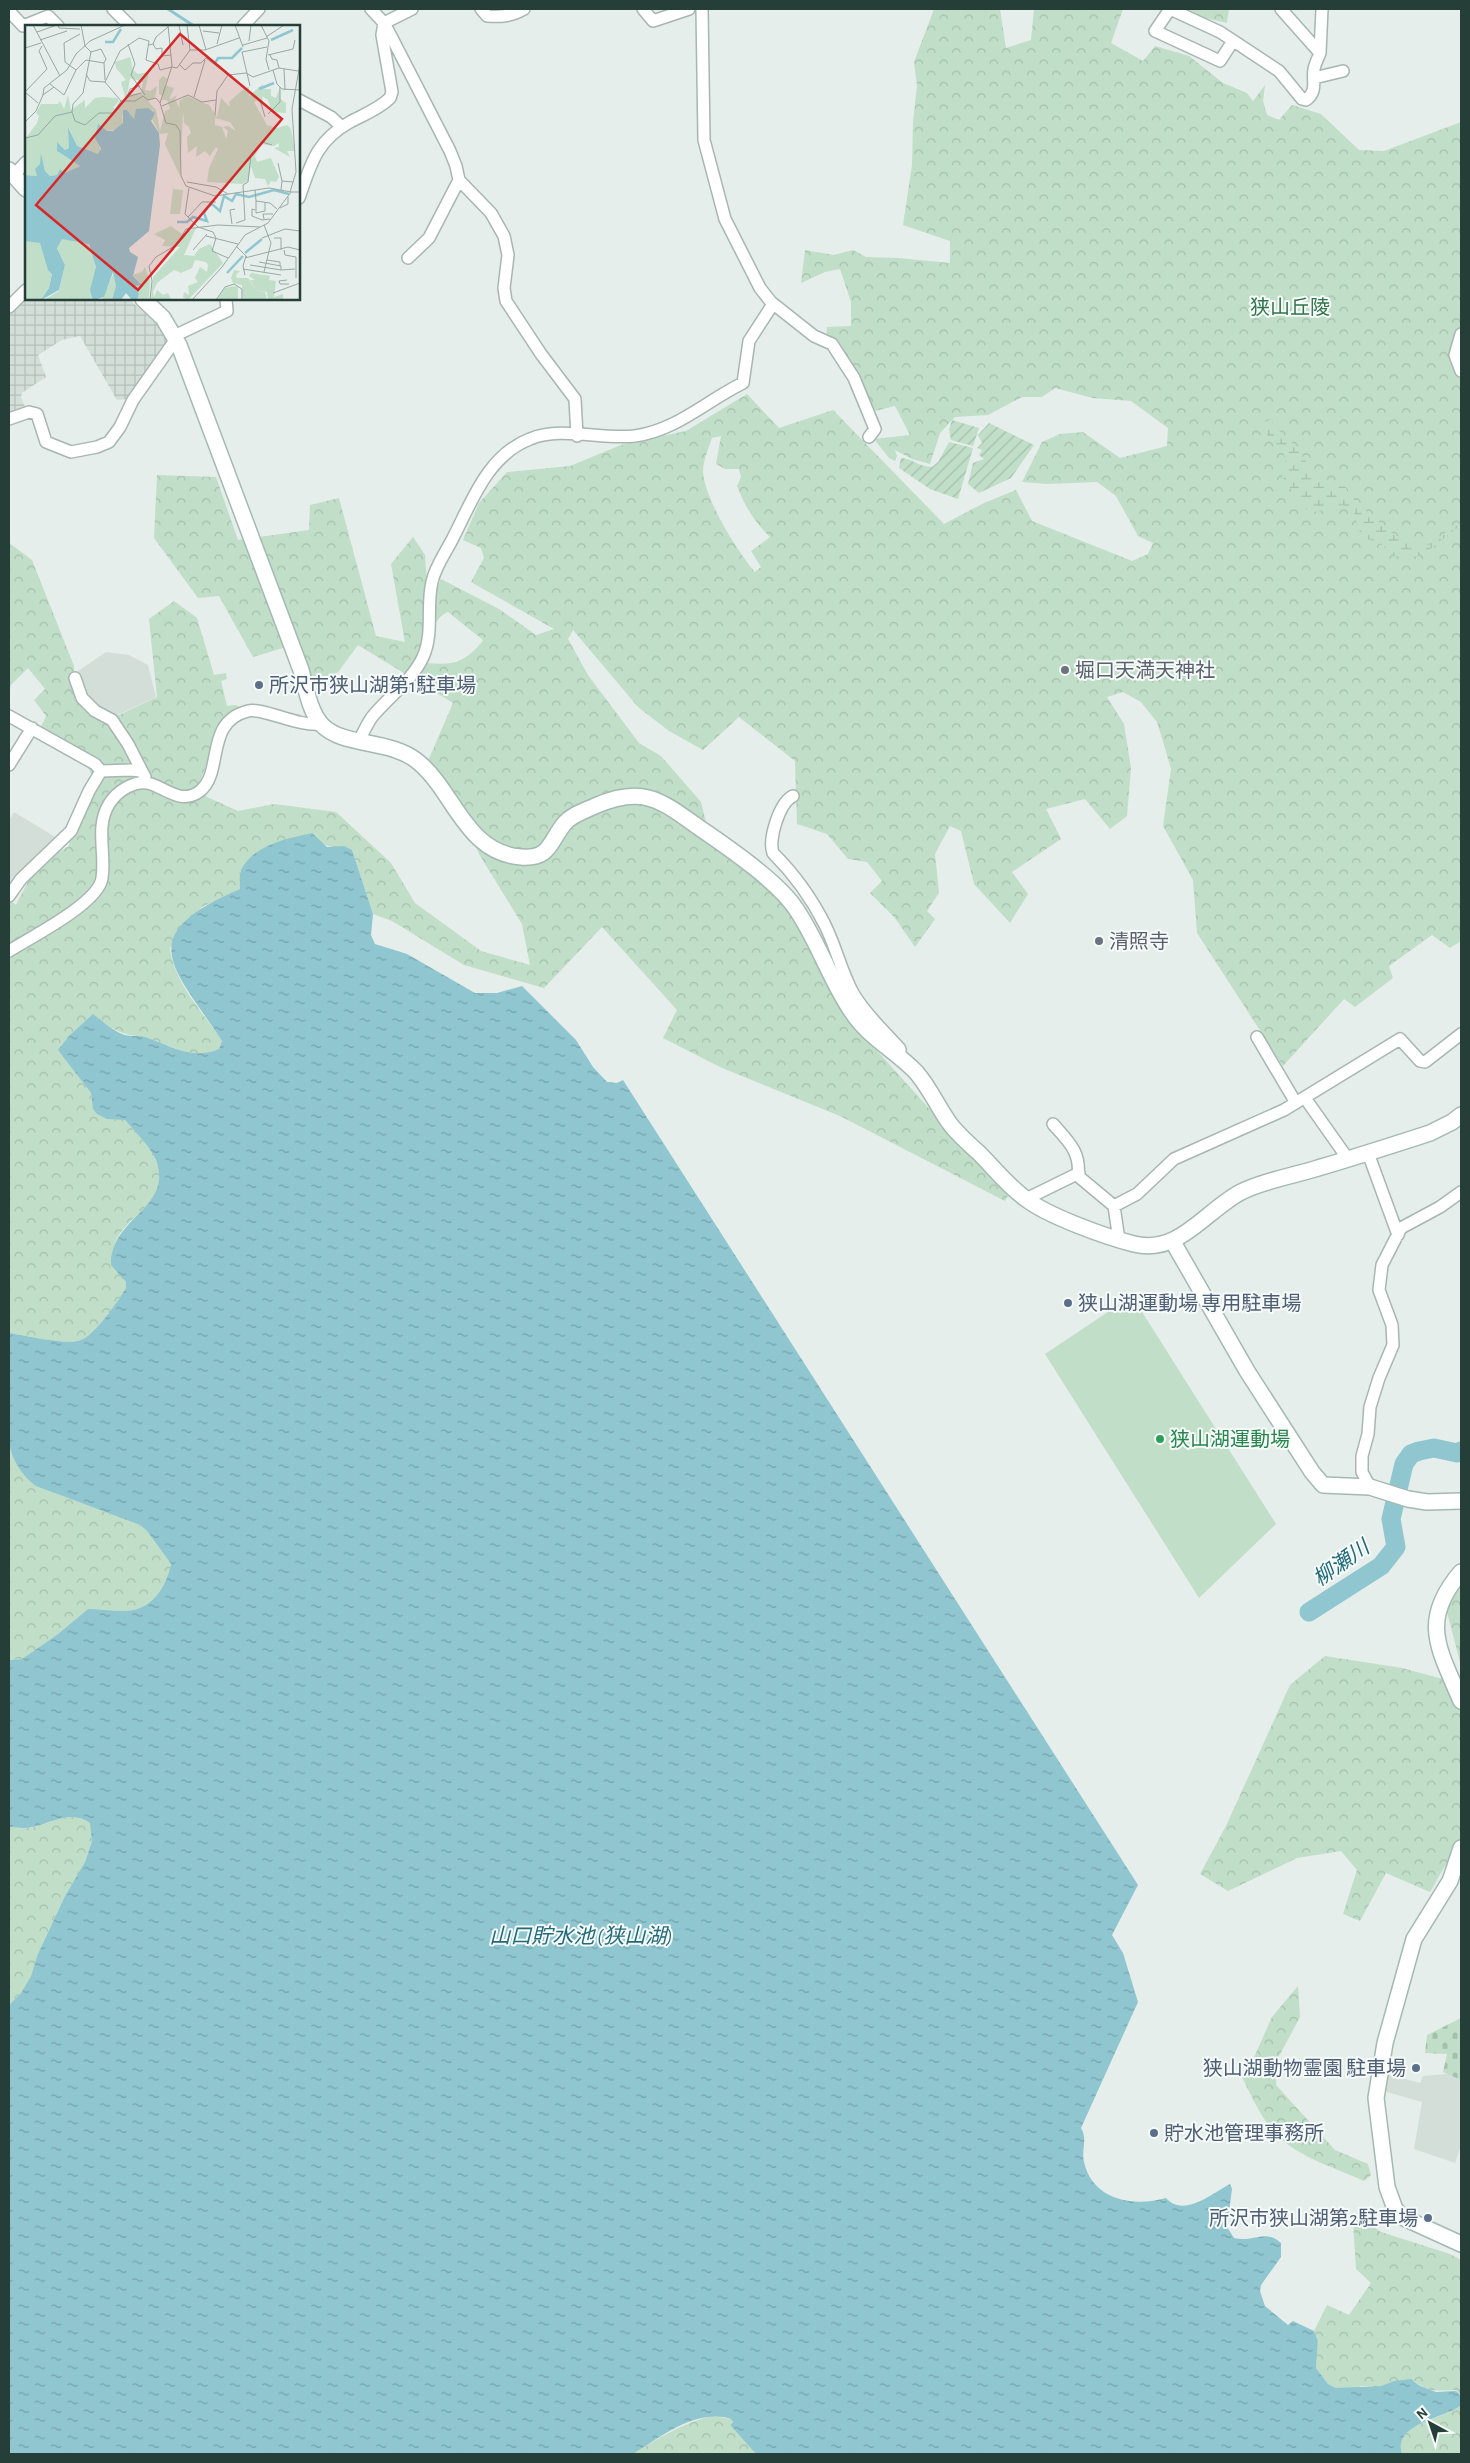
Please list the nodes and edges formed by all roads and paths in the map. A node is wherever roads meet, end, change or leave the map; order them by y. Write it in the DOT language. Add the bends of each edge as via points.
graph roads {
  1 [pos="113,9"];
  2 [pos="259,9"];
  3 [pos="371,9"];
  4 [pos="412,9"];
  5 [pos="481,9"];
  6 [pos="524,9"];
  7 [pos="643,9"];
  8 [pos="689,9"];
  9 [pos="702,9"];
  10 [pos="1170,9"];
  11 [pos="1281,9"];
  12 [pos="1322,9"];
  13 [pos="9,11"];
  14 [pos="384,23"];
  15 [pos="25,25"];
  16 [pos="26,25"];
  17 [pos="57,25"];
  18 [pos="129,25"];
  19 [pos="244,25"];
  20 [pos="1233,41"];
  21 [pos="1320,53"];
  22 [pos="1343,71"];
  23 [pos="1314,78"];
  24 [pos="300,101"];
  25 [pos="342,127"];
  26 [pos="25,163"];
  27 [pos="11,172"];
  28 [pos="459,180"];
  29 [pos="25,188"];
  30 [pos="300,195"];
  31 [pos="408,258"];
  32 [pos="25,291"];
  33 [pos="144,300"];
  34 [pos="226,300"];
  35 [pos="773,304"];
  36 [pos="9,307"];
  37 [pos="1461,334"];
  38 [pos="175,337"];
  39 [pos="1461,371"];
  40 [pos="9,419"];
  41 [pos="577,436"];
  42 [pos="869,437"];
  43 [pos="75,678"];
  44 [pos="9,716"];
  45 [pos="321,724"];
  46 [pos="32,728"];
  47 [pos="360,741"];
  48 [pos="9,764"];
  49 [pos="102,771"];
  50 [pos="140,771"];
  51 [pos="151,784"];
  52 [pos="793,796"];
  53 [pos="9,896"];
  54 [pos="9,951"];
  55 [pos="1461,1034"];
  56 [pos="1257,1037"];
  57 [pos="900,1057"];
  58 [pos="1300,1100"];
  59 [pos="1461,1115"];
  60 [pos="1053,1124"];
  61 [pos="1368,1153"];
  62 [pos="1348,1159"];
  63 [pos="1079,1173"];
  64 [pos="1461,1192"];
  65 [pos="1026,1199"];
  66 [pos="1114,1206"];
  67 [pos="1398,1234"];
  68 [pos="1119,1240"];
  69 [pos="1173,1242"];
  70 [pos="1370,1487"];
  71 [pos="1461,1500"];
  72 [pos="1461,1572"];
  73 [pos="1461,1701"];
  74 [pos="1461,1848"];
  75 [pos="1461,2244"];
  1 -- 18 [label="street"];
  2 -- 19 [label="street"];
  3 -- 14 [label="street"];
  4 -- 14 [label="street"];
  5 -- 6 [label="street" via="487,16 513,15"];
  7 -- 8 [label="street" via="653,21"];
  9 -- 35 [label="street" via="704,140 712,176 725,219 760,288"];
  10 -- 20 [label="street"];
  10 -- 20 [label="street" via="1155,31 1220,61"];
  11 -- 21 [label="street"];
  12 -- 21 [label="street"];
  13 -- 15 [label="street"];
  14 -- 25 [label="street" via="382,35 392,92 390,98"];
  14 -- 28 [label="street" via="450,151"];
  16 -- 17 [label="street" via="48,16"];
  20 -- 23 [label="street" via="1279,71 1302,99 1312,96"];
  21 -- 23 [label="street"];
  22 -- 23 [label="street"];
  24 -- 25 [label="street" via="331,117"];
  25 -- 30 [label="street" via="315,153"];
  26 -- 27 [label="street"];
  27 -- 29 [label="street"];
  28 -- 31 [label="street" via="429,238"];
  28 -- 41 [label="street" via="494,216 504,236 508,255 504,288 506,302 575,399"];
  32 -- 36 [label="street"];
  33 -- 38 [label="street" via="163,318"];
  34 -- 38 [label="street" via="227,311"];
  35 -- 41 [label="street" via="749,341 743,383 679,422 657,431 621,437"];
  35 -- 42 [label="street" via="814,336 832,344 854,378 875,429"];
  37 -- 39 [label="street" via="1455,355"];
  38 -- 40 [label="street" via="108,442 71,452 46,442 37,414 29,412"];
  38 -- 45 [label="street"];
  41 -- 47 [label="street" via="553,434 521,443 496,463 476,491 432,581 428,633 422,658 411,675 371,718"];
  43 -- 50 [label="street" via="82,698 95,711 112,720"];
  44 -- 46 [label="street"];
  45 -- 47 [label="street" via="342,737"];
  45 -- 51 [label="street" via="287,721 254,710 241,713 228,721 222,730 206,783 200,791 183,797"];
  46 -- 48 [label="street"];
  46 -- 49 [label="street"];
  47 -- 57 [label="street" via="392,748 412,757 435,780 471,832 492,848 515,857 542,854 570,818 617,796 639,795 656,800 726,846 790,901 852,1012 864,1027"];
  49 -- 50 [label="street"];
  49 -- 53 [label="street" via="71,831 21,878"];
  50 -- 51 [label="street"];
  51 -- 54 [label="street" via="126,787 109,803 101,826 102,878 99,889 90,899"];
  52 -- 57 [label="street" via="787,800 776,823 770,845 773,853 810,898 853,992 900,1049"];
  55 -- 58 [label="street" via="1425,1062 1420,1061 1400,1039"];
  56 -- 58 [label="street"];
  57 -- 65 [label="street" via="924,1082 949,1124"];
  58 -- 62 [label="street"];
  58 -- 66 [label="street" via="1174,1159 1137,1194"];
  59 -- 61 [label="street" via="1430,1133"];
  60 -- 63 [label="street" via="1074,1147 1080,1162"];
  61 -- 62 [label="street"];
  61 -- 67 [label="street"];
  62 -- 69 [label="street" via="1245,1190"];
  63 -- 65 [label="street"];
  63 -- 66 [label="street" via="1078,1176"];
  64 -- 67 [label="street" via="1401,1228"];
  65 -- 68 [label="street"];
  66 -- 68 [label="street"];
  67 -- 70 [label="street" via="1382,1265 1379,1290 1392,1325 1393,1345 1370,1407 1362,1456 1362,1472"];
  68 -- 69 [label="street" via="1147,1247"];
  69 -- 70 [label="street" via="1247,1371 1317,1479 1323,1485"];
  70 -- 71 [label="street" via="1427,1502"];
  72 -- 73 [label="street" via="1441,1601 1436,1628 1438,1644"];
  74 -- 75 [label="street" via="1450,1881 1412,1945 1385,2043 1376,2098 1387,2187 1395,2209 1404,2218"];
}
